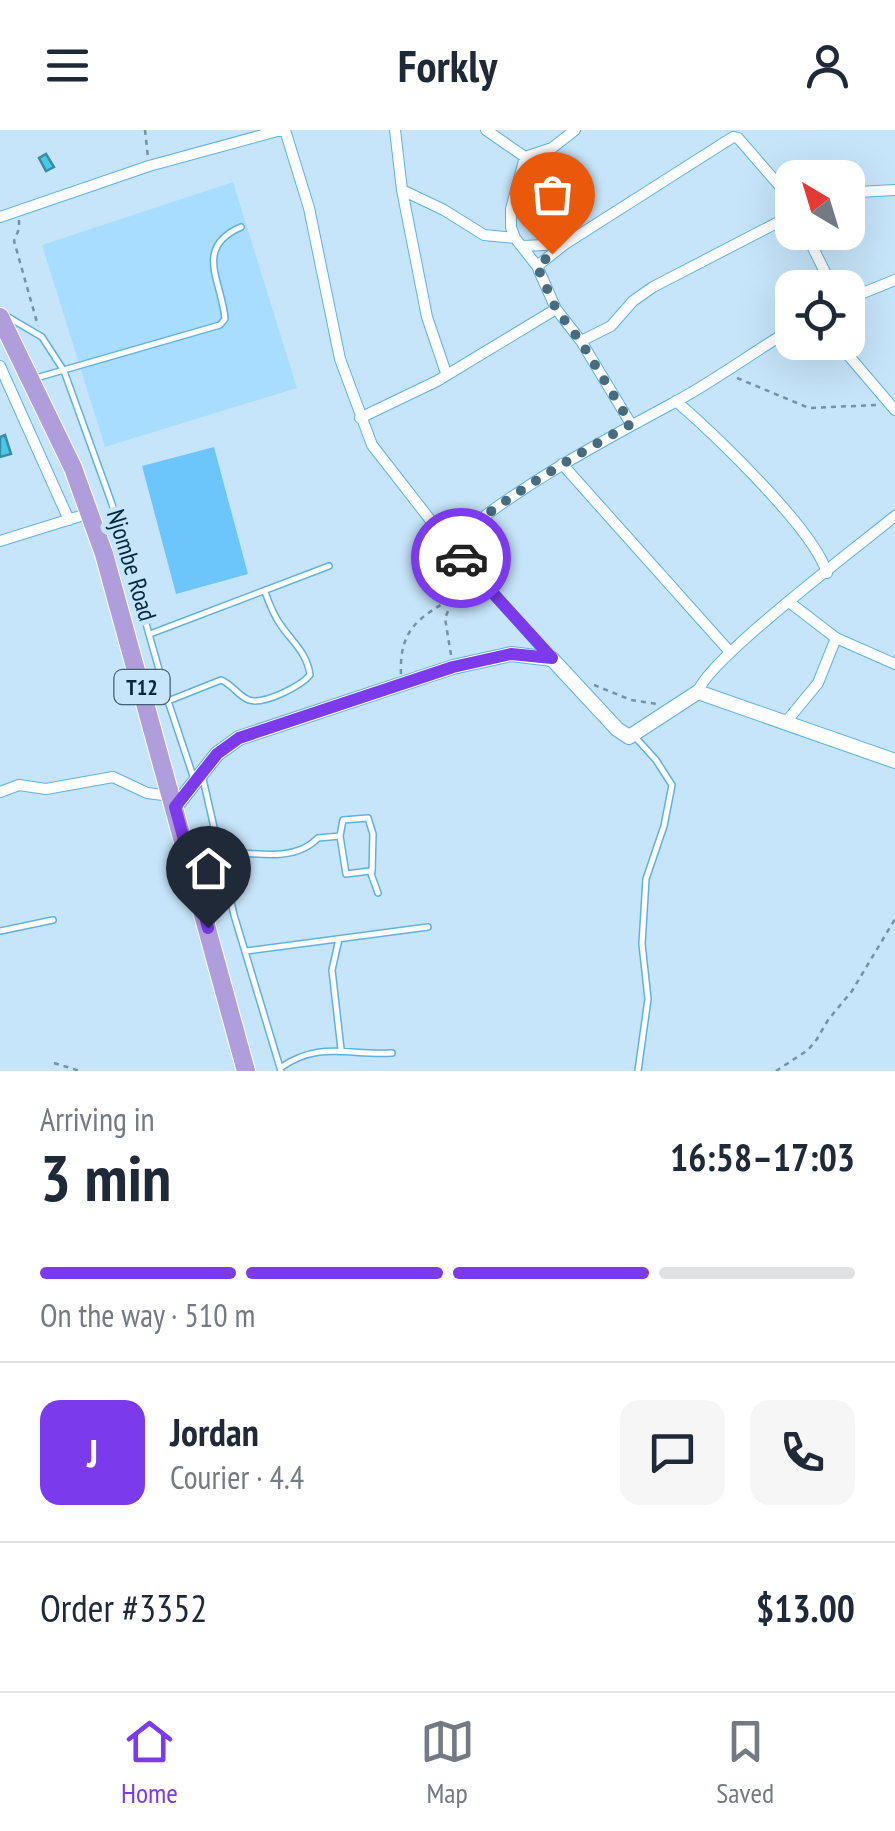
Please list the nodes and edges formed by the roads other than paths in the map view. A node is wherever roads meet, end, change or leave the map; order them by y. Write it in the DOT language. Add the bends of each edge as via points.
graph roads {
  1 [pos="283,130"];
  2 [pos="395,130"];
  3 [pos="486,130"];
  4 [pos="575,130"];
  5 [pos="525,157"];
  6 [pos="775,180"];
  7 [pos="402,190"];
  8 [pos="895,190"];
  9 [pos="865,192"];
  10 [pos="0,217"];
  11 [pos="775,224"];
  12 [pos="241,227"];
  13 [pos="519,242"];
  14 [pos="565,244"];
  15 [pos="537,266"];
  16 [pos="895,280"];
  17 [pos="865,291"];
  18 [pos="556,309"];
  19 [pos="0,315"];
  20 [pos="775,340"];
  21 [pos="581,342"];
  22 [pos="853,360"];
  23 [pos="0,366"];
  24 [pos="64,371"];
  25 [pos="446,373"];
  26 [pos="32,379"];
  27 [pos="676,401"];
  28 [pos="894,408"];
  29 [pos="360,418"];
  30 [pos="631,424"];
  31 [pos="562,464"];
  32 [pos="90,513"];
  33 [pos="895,516"];
  34 [pos="69,520"];
  35 [pos="0,541"];
  36 [pos="449,544"];
  37 [pos="330,566"];
  38 [pos="826,573"];
  39 [pos="265,592"];
  40 [pos="790,602"];
  41 [pos="150,634"];
  42 [pos="836,638"];
  43 [pos="730,652"];
  44 [pos="552,658"];
  45 [pos="895,664"];
  46 [pos="698,692"];
  47 [pos="168,701"];
  48 [pos="786,722"];
  49 [pos="634,736"];
  50 [pos="895,760"];
  51 [pos="199,778"];
  52 [pos="0,792"];
  53 [pos="174,801"];
  54 [pos="340,836"];
  55 [pos="219,851"];
  56 [pos="372,872"];
  57 [pos="378,893"];
  58 [pos="53,920"];
  59 [pos="428,927"];
  60 [pos="0,931"];
  61 [pos="340,939"];
  62 [pos="246,951"];
  63 [pos="341,1049"];
  64 [pos="392,1053"];
  65 [pos="281,1069"];
  66 [pos="246,1071"];
  67 [pos="638,1071"];
  1 -- 10 [label="street"];
  1 -- 29 [label="street"];
  2 -- 7 [label="street"];
  3 -- 5 [label="street"];
  4 -- 5 [label="street"];
  5 -- 13 [label="street" via="510,226"];
  6 -- 14 [label="street" via="734,137"];
  7 -- 13 [label="street" via="484,234"];
  7 -- 25 [label="street" via="427,317"];
  8 -- 9 [label="street"];
  11 -- 21 [label="street" via="652,287 611,326"];
  12 -- 24 [label="lane" via="226,233 215,250 224,309 220,326"];
  13 -- 14 [label="street"];
  13 -- 15 [label="street"];
  14 -- 15 [label="street"];
  15 -- 18 [label="street"];
  16 -- 17 [label="street"];
  18 -- 21 [label="street"];
  18 -- 25 [label="street"];
  19 -- 24 [label="lane" via="42,337"];
  19 -- 26 [label="highway, Njombe Road / T12"];
  20 -- 27 [label="street"];
  21 -- 30 [label="street"];
  22 -- 28 [label="street"];
  23 -- 34 [label="street"];
  24 -- 26 [label="lane"];
  24 -- 41 [label="lane"];
  25 -- 29 [label="street"];
  26 -- 32 [label="highway, Njombe Road / T12"];
  27 -- 30 [label="street"];
  27 -- 38 [label="street" via="809,539"];
  29 -- 36 [label="street" via="390,471"];
  30 -- 31 [label="street"];
  31 -- 36 [label="street"];
  31 -- 43 [label="street"];
  32 -- 34 [label="street"];
  32 -- 53 [label="highway, Njombe Road / T12"];
  33 -- 38 [label="street"];
  34 -- 35 [label="street"];
  36 -- 44 [label="street"];
  37 -- 39 [label="lane"];
  38 -- 40 [label="street"];
  39 -- 41 [label="lane"];
  39 -- 47 [label="lane" via="310,668 303,684 248,700 221,680"];
  40 -- 42 [label="street"];
  40 -- 43 [label="street"];
  41 -- 47 [label="lane"];
  42 -- 45 [label="street"];
  42 -- 48 [label="street" via="818,683"];
  43 -- 46 [label="street"];
  44 -- 49 [label="street" via="617,729"];
  44 -- 51 [label="street" via="511,654 453,667 239,738"];
  46 -- 48 [label="street"];
  46 -- 49 [label="street"];
  47 -- 51 [label="lane"];
  48 -- 50 [label="street"];
  49 -- 67 [label="lane" via="672,785 646,879 642,944 648,999"];
  51 -- 53 [label="street"];
  51 -- 55 [label="lane"];
  52 -- 53 [label="street" via="113,777"];
  53 -- 66 [label="highway, Njombe Road / T12"];
  54 -- 55 [label="lane" via="280,854"];
  54 -- 56 [label="lane" via="346,874"];
  54 -- 56 [label="lane" via="343,820 370,820"];
  55 -- 62 [label="lane"];
  56 -- 57 [label="lane"];
  58 -- 60 [label="lane"];
  59 -- 61 [label="lane"];
  61 -- 62 [label="lane"];
  61 -- 63 [label="lane" via="332,970"];
  62 -- 65 [label="lane"];
  63 -- 64 [label="lane"];
  63 -- 65 [label="lane" via="302,1055"];
}
